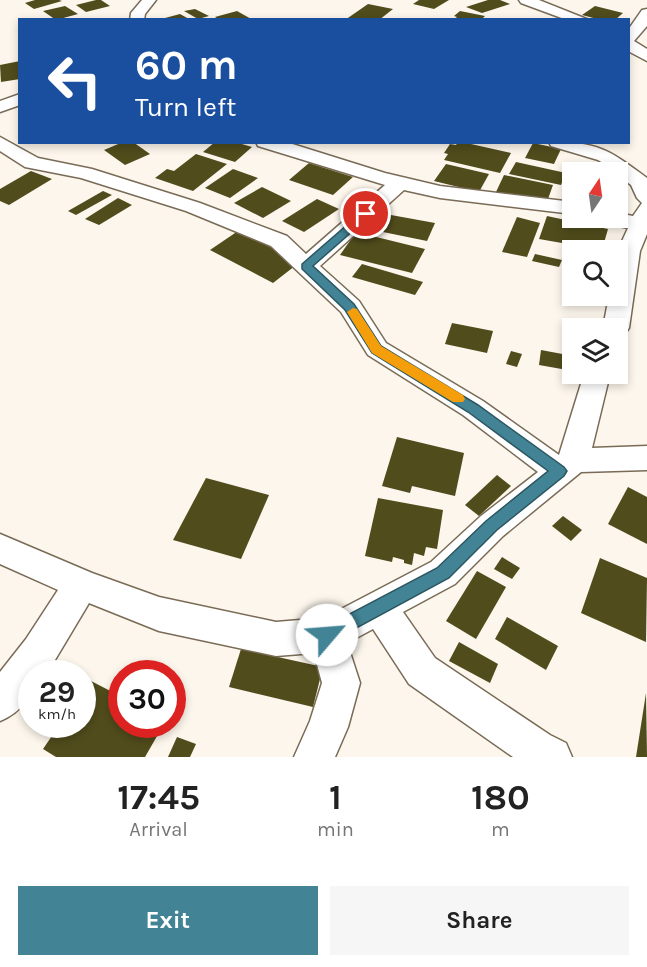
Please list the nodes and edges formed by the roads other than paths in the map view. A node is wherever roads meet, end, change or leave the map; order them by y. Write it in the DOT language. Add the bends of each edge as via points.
graph roads {
  1 [pos="149,0"];
  2 [pos="526,0"];
  3 [pos="647,13"];
  4 [pos="137,18"];
  5 [pos="576,18"];
  6 [pos="630,37"];
  7 [pos="630,45"];
  8 [pos="647,56"];
  9 [pos="18,100"];
  10 [pos="0,106"];
  11 [pos="0,143"];
  12 [pos="272,144"];
  13 [pos="565,144"];
  14 [pos="400,183"];
  15 [pos="647,198"];
  16 [pos="562,207"];
  17 [pos="644,217"];
  18 [pos="628,218"];
  19 [pos="306,266"];
  20 [pos="618,318"];
  21 [pos="593,384"];
  22 [pos="647,458"];
  23 [pos="566,465"];
  24 [pos="0,548"];
  25 [pos="81,584"];
  26 [pos="380,608"];
  27 [pos="327,635"];
  28 [pos="0,702"];
  29 [pos="314,757"];
  30 [pos="552,757"];
  1 -- 4 [label="street"];
  2 -- 5 [label="street"];
  3 -- 6 [label="street"];
  7 -- 8 [label="street"];
  9 -- 10 [label="street"];
  11 -- 19 [label="street" via="32,163 115,182 279,241"];
  12 -- 14 [label="street"];
  13 -- 15 [label="street" via="605,156 640,182"];
  14 -- 16 [label="street" via="440,192"];
  14 -- 19 [label="street"];
  17 -- 18 [label="street"];
  17 -- 20 [label="street" via="629,252"];
  19 -- 23 [label="street" via="350,307 377,349"];
  21 -- 23 [label="street"];
  22 -- 23 [label="street"];
  23 -- 26 [label="street" via="492,525 443,573"];
  24 -- 25 [label="street"];
  25 -- 27 [label="street" via="159,614 276,639"];
  25 -- 28 [label="street" via="39,652"];
  26 -- 27 [label="street"];
  26 -- 30 [label="street" via="422,671"];
  27 -- 29 [label="street" via="341,682 328,727"];
}
